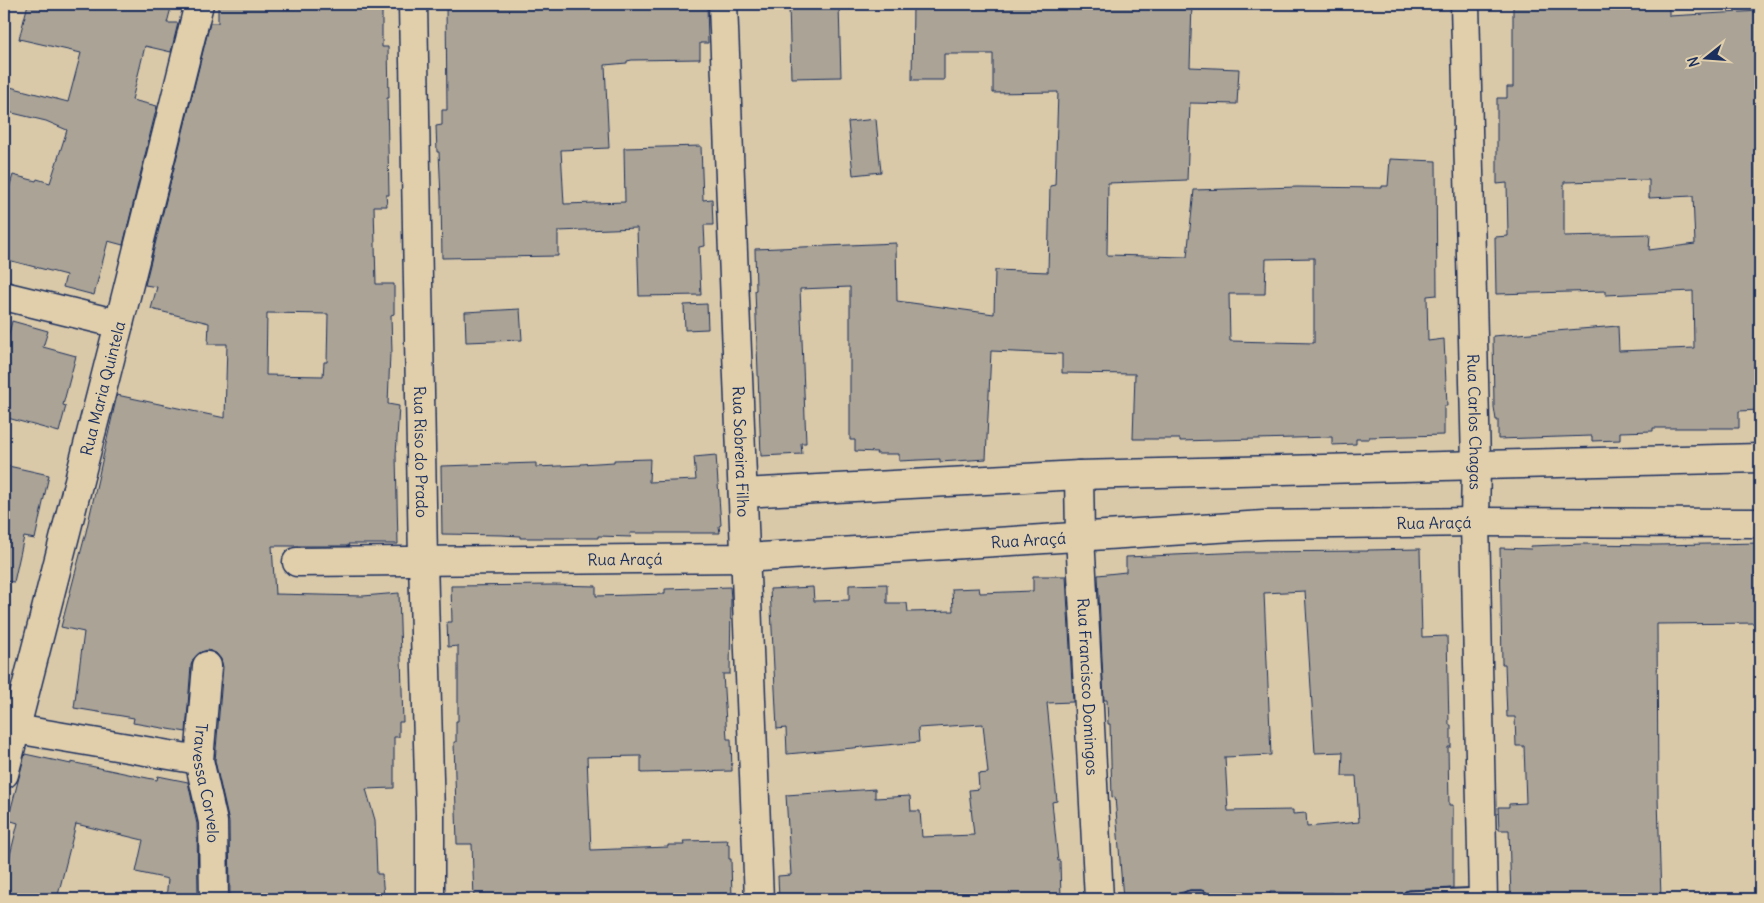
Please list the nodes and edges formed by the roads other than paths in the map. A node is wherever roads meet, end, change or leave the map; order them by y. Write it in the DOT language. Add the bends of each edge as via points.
graph roads {
  1 [pos="199,4"];
  2 [pos="414,4"];
  3 [pos="723,4"];
  4 [pos="1465,4"];
  5 [pos="4,296"];
  6 [pos="119,324"];
  7 [pos="1760,458"];
  8 [pos="1476,464"];
  9 [pos="1079,474"];
  10 [pos="743,493"];
  11 [pos="1475,522"];
  12 [pos="1760,523"];
  13 [pos="1080,536"];
  14 [pos="745,558"];
  15 [pos="423,560"];
  16 [pos="297,562"];
  17 [pos="207,666"];
  18 [pos="10,728"];
  19 [pos="198,760"];
  20 [pos="4,774"];
  21 [pos="1483,897"];
  22 [pos="214,899"];
  23 [pos="430,899"];
  24 [pos="759,899"];
  25 [pos="1099,899"];
  26 [pos="1190,899"];
  27 [pos="1201,899"];
  28 [pos="1410,899"];
  1 -- 6 [label="street, Rua Maria Quintela"];
  2 -- 15 [label="street, Rua Riso do Prado"];
  3 -- 10 [label="street, Rua Sobreira Filho"];
  4 -- 8 [label="street, Rua Carlos Chagas"];
  5 -- 6 [label="street"];
  6 -- 18 [label="street, Rua Maria Quintela"];
  7 -- 8 [label="street"];
  8 -- 9 [label="street"];
  8 -- 11 [label="street, Rua Carlos Chagas"];
  9 -- 10 [label="street"];
  9 -- 13 [label="street, Rua Francisco Domingos"];
  10 -- 14 [label="street, Rua Sobreira Filho"];
  11 -- 12 [label="street, Rua Araçá"];
  11 -- 13 [label="street, Rua Araçá" via="1264,525"];
  11 -- 21 [label="street, Rua Carlos Chagas"];
  13 -- 14 [label="street, Rua Araçá"];
  13 -- 25 [label="street, Rua Francisco Domingos"];
  14 -- 15 [label="street, Rua Araçá"];
  14 -- 24 [label="street, Rua Sobreira Filho"];
  15 -- 16 [label="street, Rua Araçá"];
  15 -- 23 [label="street, Rua Riso do Prado"];
  17 -- 19 [label="street, Travessa Corvelo"];
  18 -- 19 [label="street"];
  18 -- 20 [label="street, Rua Maria Quintela"];
  19 -- 22 [label="street, Travessa Corvelo" via="214,822"];
  21 -- 28 [label="lane"];
  26 -- 27 [label="lane"];
}
